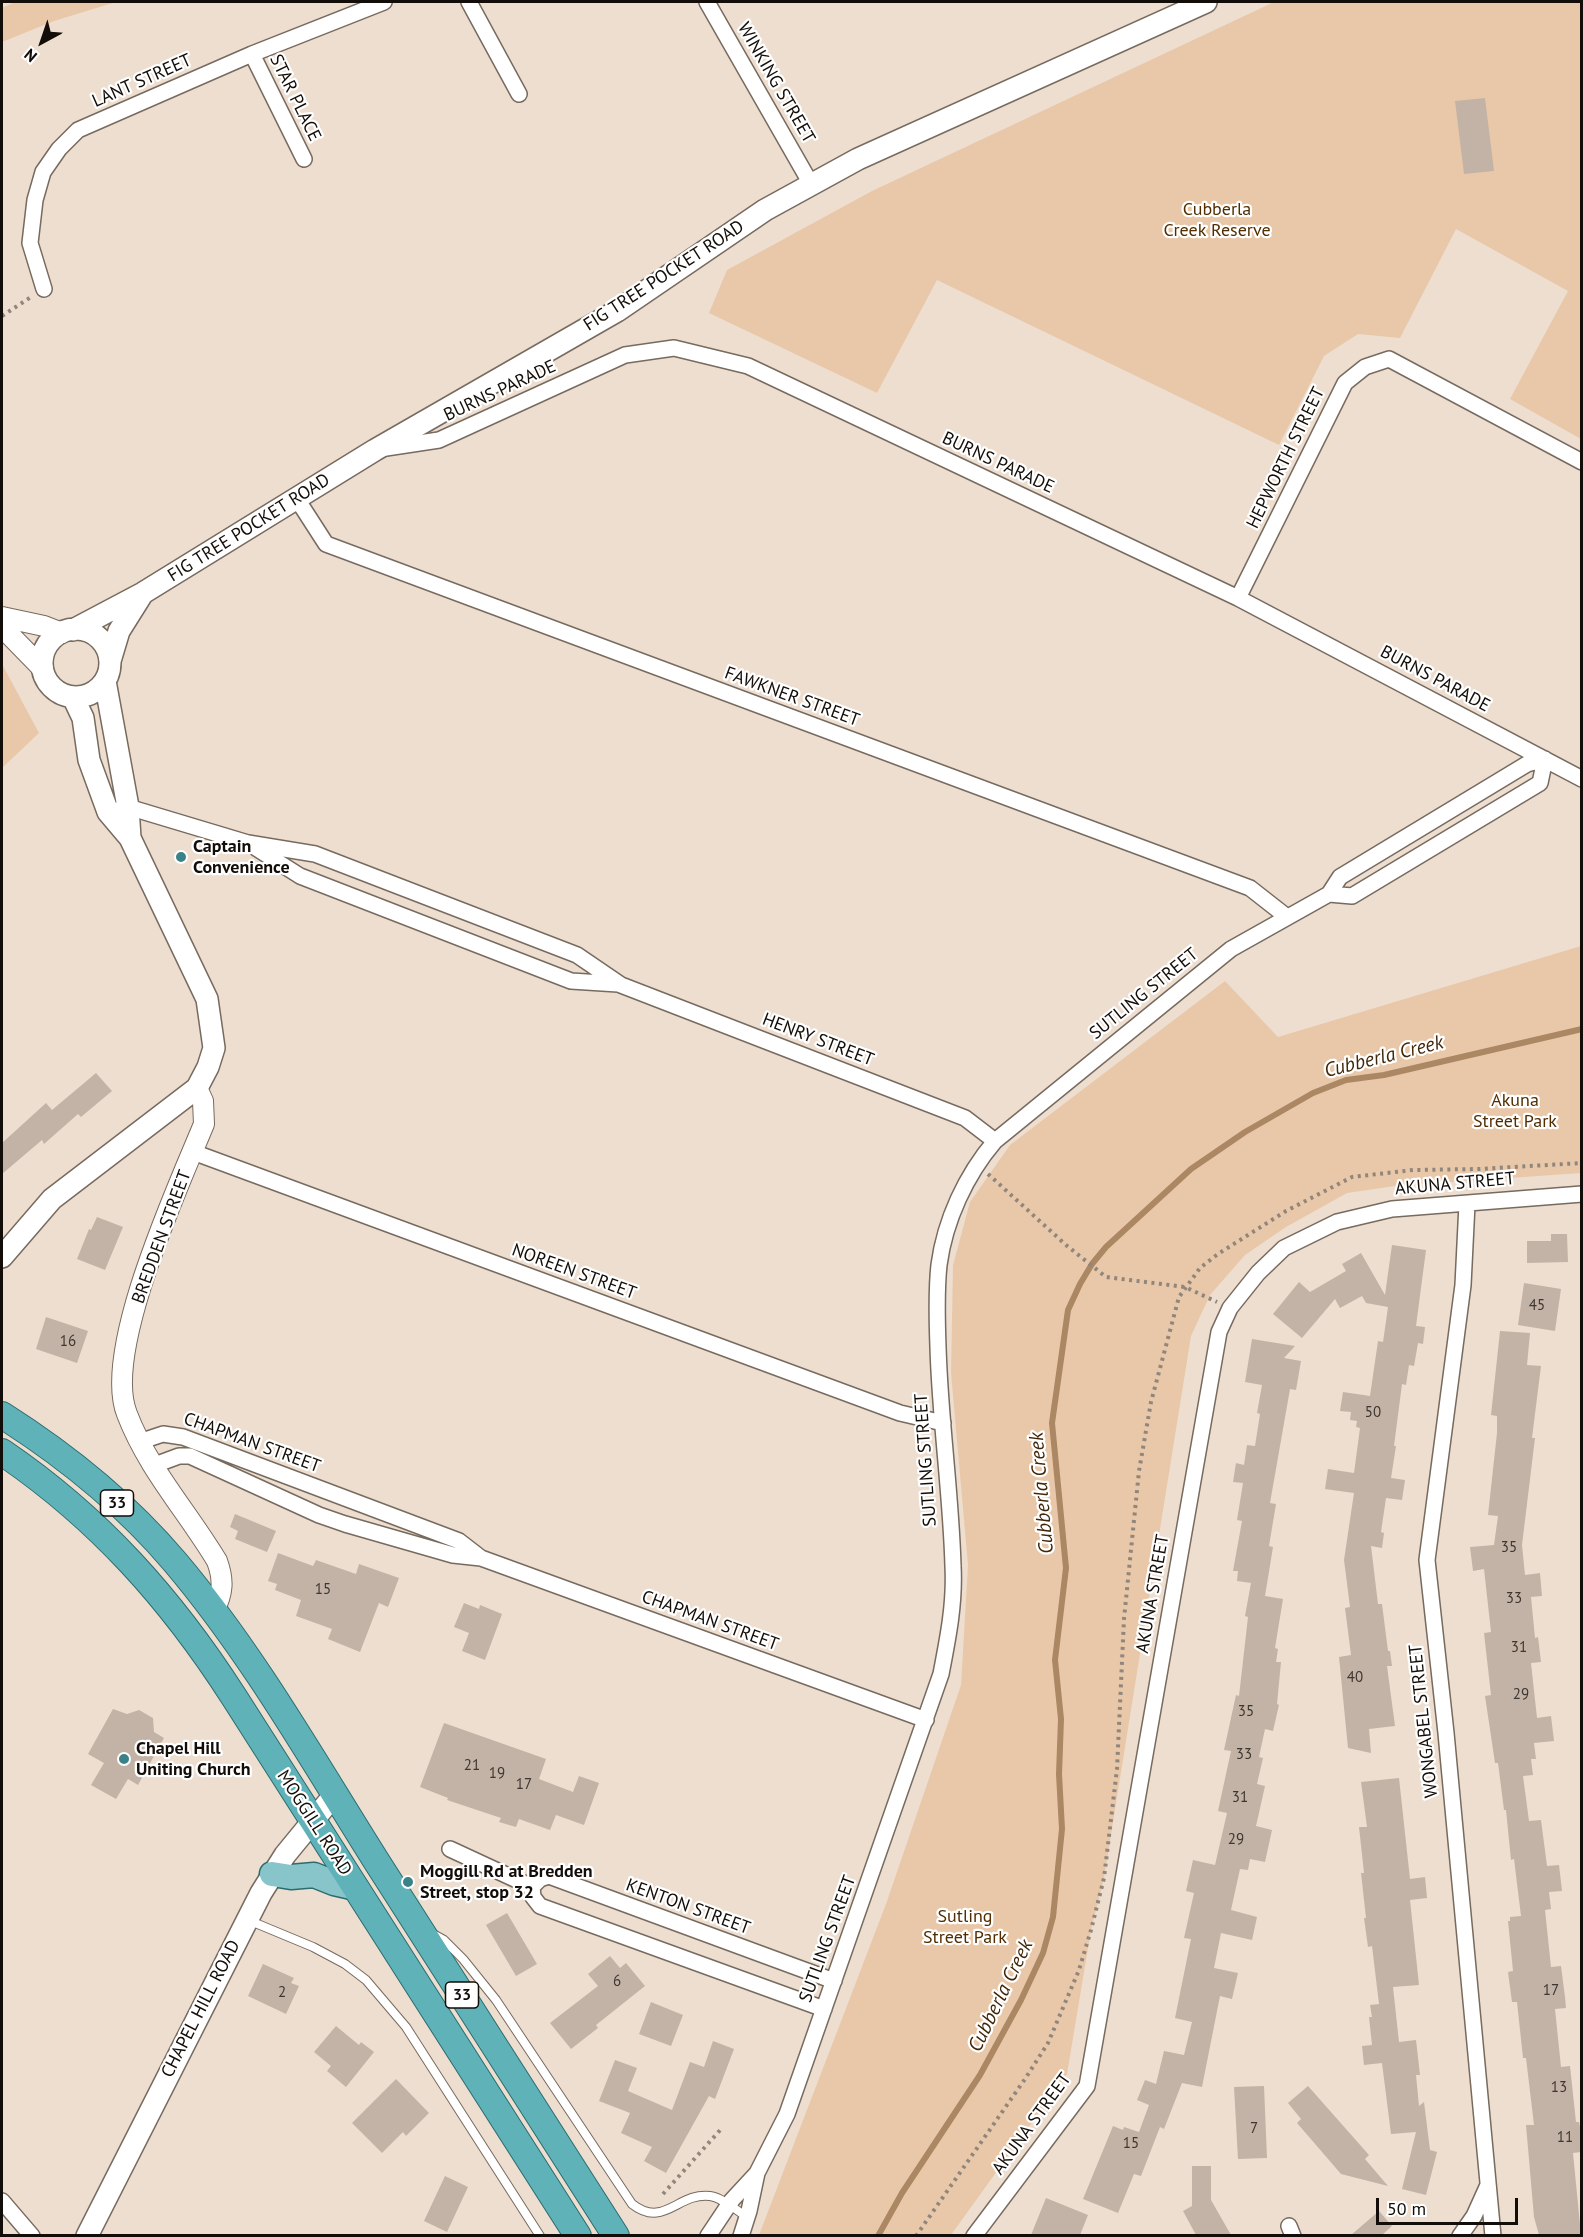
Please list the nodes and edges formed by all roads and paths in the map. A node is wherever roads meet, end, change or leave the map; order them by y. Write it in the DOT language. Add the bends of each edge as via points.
graph roads {
  1 [pos="384,2"];
  2 [pos="469,2"];
  3 [pos="706,2"];
  4 [pos="1206,2"];
  5 [pos="252,54"];
  6 [pos="519,94"];
  7 [pos="304,159"];
  8 [pos="811,184"];
  9 [pos="44,289"];
  10 [pos="2,316"];
  11 [pos="375,450"];
  12 [pos="1581,462"];
  13 [pos="297,499"];
  14 [pos="143,593"];
  15 [pos="1238,598"];
  16 [pos="2,617"];
  17 [pos="2,627"];
  18 [pos="68,631"];
  19 [pos="43,669"];
  20 [pos="107,671"];
  21 [pos="73,697"];
  22 [pos="1545,759"];
  23 [pos="1581,779"];
  24 [pos="118,809"];
  25 [pos="248,843"];
  26 [pos="1329,894"];
  27 [pos="1287,916"];
  28 [pos="621,985"];
  29 [pos="197,1088"];
  30 [pos="995,1141"];
  31 [pos="193,1152"];
  32 [pos="976,1164"];
  33 [pos="1581,1194"];
  34 [pos="1467,1204"];
  35 [pos="2,1257"];
  36 [pos="1230,1308"];
  37 [pos="2,1414"];
  38 [pos="943,1423"];
  39 [pos="139,1442"];
  40 [pos="2,1452"];
  41 [pos="152,1466"];
  42 [pos="481,1558"];
  43 [pos="214,1611"];
  44 [pos="926,1720"];
  45 [pos="335,1794"];
  46 [pos="312,1820"];
  47 [pos="450,1849"];
  48 [pos="272,1874"];
  49 [pos="532,1887"];
  50 [pos="356,1888"];
  51 [pos="247,1920"];
  52 [pos="416,1924"];
  53 [pos="834,1981"];
  54 [pos="824,2009"];
  55 [pos="722,2128"];
  56 [pos="757,2172"];
  57 [pos="1488,2185"];
  58 [pos="663,2194"];
  59 [pos="2,2201"];
  60 [pos="729,2205"];
  61 [pos="747,2217"];
  62 [pos="32,2235"];
  63 [pos="87,2235"];
  64 [pos="540,2235"];
  65 [pos="578,2235"];
  66 [pos="616,2235"];
  67 [pos="708,2235"];
  68 [pos="741,2235"];
  69 [pos="974,2235"];
  70 [pos="1460,2235"];
  71 [pos="1493,2235"];
  1 -- 5 [label="street, LANT STREET"];
  2 -- 6 [label="street"];
  3 -- 8 [label="street, WINKING STREET"];
  4 -- 8 [label="main road, FIG TREE POCKET ROAD" via="858,159"];
  5 -- 7 [label="street, STAR PLACE"];
  5 -- 9 [label="street, LANT STREET" via="78,130 59,149 43,172 30,243"];
  8 -- 11 [label="main road, FIG TREE POCKET ROAD" via="765,210 616,311"];
  9 -- 10 [label="path"];
  11 -- 13 [label="main road, FIG TREE POCKET ROAD"];
  11 -- 15 [label="street, BURNS PARADE" via="439,440 625,355 674,348 748,366"];
  12 -- 15 [label="street, HEPWORTH STREET" via="1389,359 1365,367 1345,383"];
  13 -- 14 [label="main road, FIG TREE POCKET ROAD"];
  13 -- 27 [label="street, FAWKNER STREET" via="326,544 1250,888"];
  14 -- 18 [label="main road, FIG TREE POCKET ROAD"];
  14 -- 20 [label="main road, FIG TREE POCKET ROAD" via="119,631"];
  15 -- 22 [label="street, BURNS PARADE"];
  16 -- 18 [label="street"];
  17 -- 19 [label="street"];
  18 -- 19 [label="main road" via="46,648"];
  18 -- 20 [label="main road" via="84,631 102,642 107,651"];
  19 -- 21 [label="main road" via="53,688"];
  20 -- 21 [label="main road" via="91,694"];
  20 -- 24 [label="main road, FIG TREE POCKET ROAD"];
  21 -- 24 [label="main road, FIG TREE POCKET ROAD" via="83,718 89,760"];
  22 -- 23 [label="street, BURNS PARADE"];
  22 -- 26 [label="street, SUTLING STREET" via="1527,764 1340,877"];
  22 -- 26 [label="street, SUTLING STREET" via="1540,783 1352,896"];
  24 -- 25 [label="street, HENRY STREET"];
  24 -- 29 [label="main road, FIG TREE POCKET ROAD" via="207,999 214,1048"];
  25 -- 28 [label="street, HENRY STREET" via="315,854 577,955"];
  25 -- 28 [label="street, HENRY STREET" via="300,876 571,981"];
  26 -- 27 [label="street, SUTLING STREET"];
  27 -- 30 [label="street, SUTLING STREET" via="1231,949"];
  28 -- 30 [label="street, HENRY STREET" via="965,1118"];
  29 -- 31 [label="street, BREDDEN STREET" via="203,1101 204,1124"];
  29 -- 35 [label="main road, FIG TREE POCKET ROAD" via="52,1199"];
  30 -- 32 [label="street, SUTLING STREET"];
  31 -- 38 [label="street, NOREEN STREET" via="900,1413"];
  31 -- 39 [label="street, BREDDEN STREET" via="142,1280 123,1360 121,1383 126,1412"];
  32 -- 36 [label="path" via="1106,1277 1185,1287"];
  32 -- 38 [label="street, SUTLING STREET" via="952,1214 939,1264 937,1314"];
  33 -- 34 [label="street, AKUNA STREET"];
  34 -- 36 [label="street, AKUNA STREET" via="1392,1209 1337,1222 1284,1248"];
  34 -- 57 [label="street, WONGABEL STREET" via="1463,1286 1427,1560"];
  36 -- 69 [label="street, AKUNA STREET" via="1218,1332 1087,2086"];
  37 -- 43 [label="highway, MOGGILL ROAD / 33" via="63,1457 121,1507 174,1560"];
  38 -- 44 [label="street, SUTLING STREET" via="953,1567 951,1625"];
  39 -- 41 [label="street, BREDDEN STREET"];
  39 -- 42 [label="street, CHAPMAN STREET" via="163,1434 183,1437 459,1541"];
  40 -- 46 [label="highway, MOGGILL ROAD / 33" via="88,1519 160,1593 215,1667"];
  41 -- 42 [label="street, CHAPMAN STREET" via="190,1456 319,1515 453,1556"];
  41 -- 43 [label="street, BREDDEN STREET" via="217,1561 223,1585"];
  42 -- 44 [label="street, CHAPMAN STREET"];
  43 -- 45 [label="highway, MOGGILL ROAD / 33"];
  44 -- 53 [label="street, SUTLING STREET"];
  45 -- 46 [label="main road, CHAPEL HILL ROAD"];
  45 -- 52 [label="highway, MOGGILL ROAD / 33"];
  46 -- 48 [label="main road, CHAPEL HILL ROAD"];
  46 -- 50 [label="highway, MOGGILL ROAD / 33"];
  47 -- 49 [label="street"];
  48 -- 50 [label="main road" via="314,1875"];
  48 -- 51 [label="main road, CHAPEL HILL ROAD"];
  49 -- 53 [label="street, KENTON STREET" via="549,1876"];
  49 -- 54 [label="street" via="540,1906"];
  50 -- 65 [label="highway, MOGGILL ROAD / 33"];
  51 -- 63 [label="main road, CHAPEL HILL ROAD"];
  51 -- 64 [label="lane" via="313,1947 366,1980 406,2027"];
  52 -- 60 [label="lane, MOGGILL ROAD" via="444,1940 492,1995 632,2204 654,2214 703,2196"];
  52 -- 66 [label="highway, MOGGILL ROAD / 33"];
  53 -- 54 [label="street, SUTLING STREET"];
  54 -- 56 [label="street, SUTLING STREET" via="788,2114"];
  55 -- 58 [label="path"];
  56 -- 60 [label="street, SUTLING STREET"];
  56 -- 61 [label="street, SUTLING STREET"];
  57 -- 70 [label="street"];
  57 -- 71 [label="street, WONGABEL STREET"];
  59 -- 62 [label="street"];
  60 -- 61 [label="lane, MOGGILL ROAD"];
  60 -- 67 [label="street, SUTLING STREET"];
  61 -- 68 [label="street, SUTLING STREET"];
}
